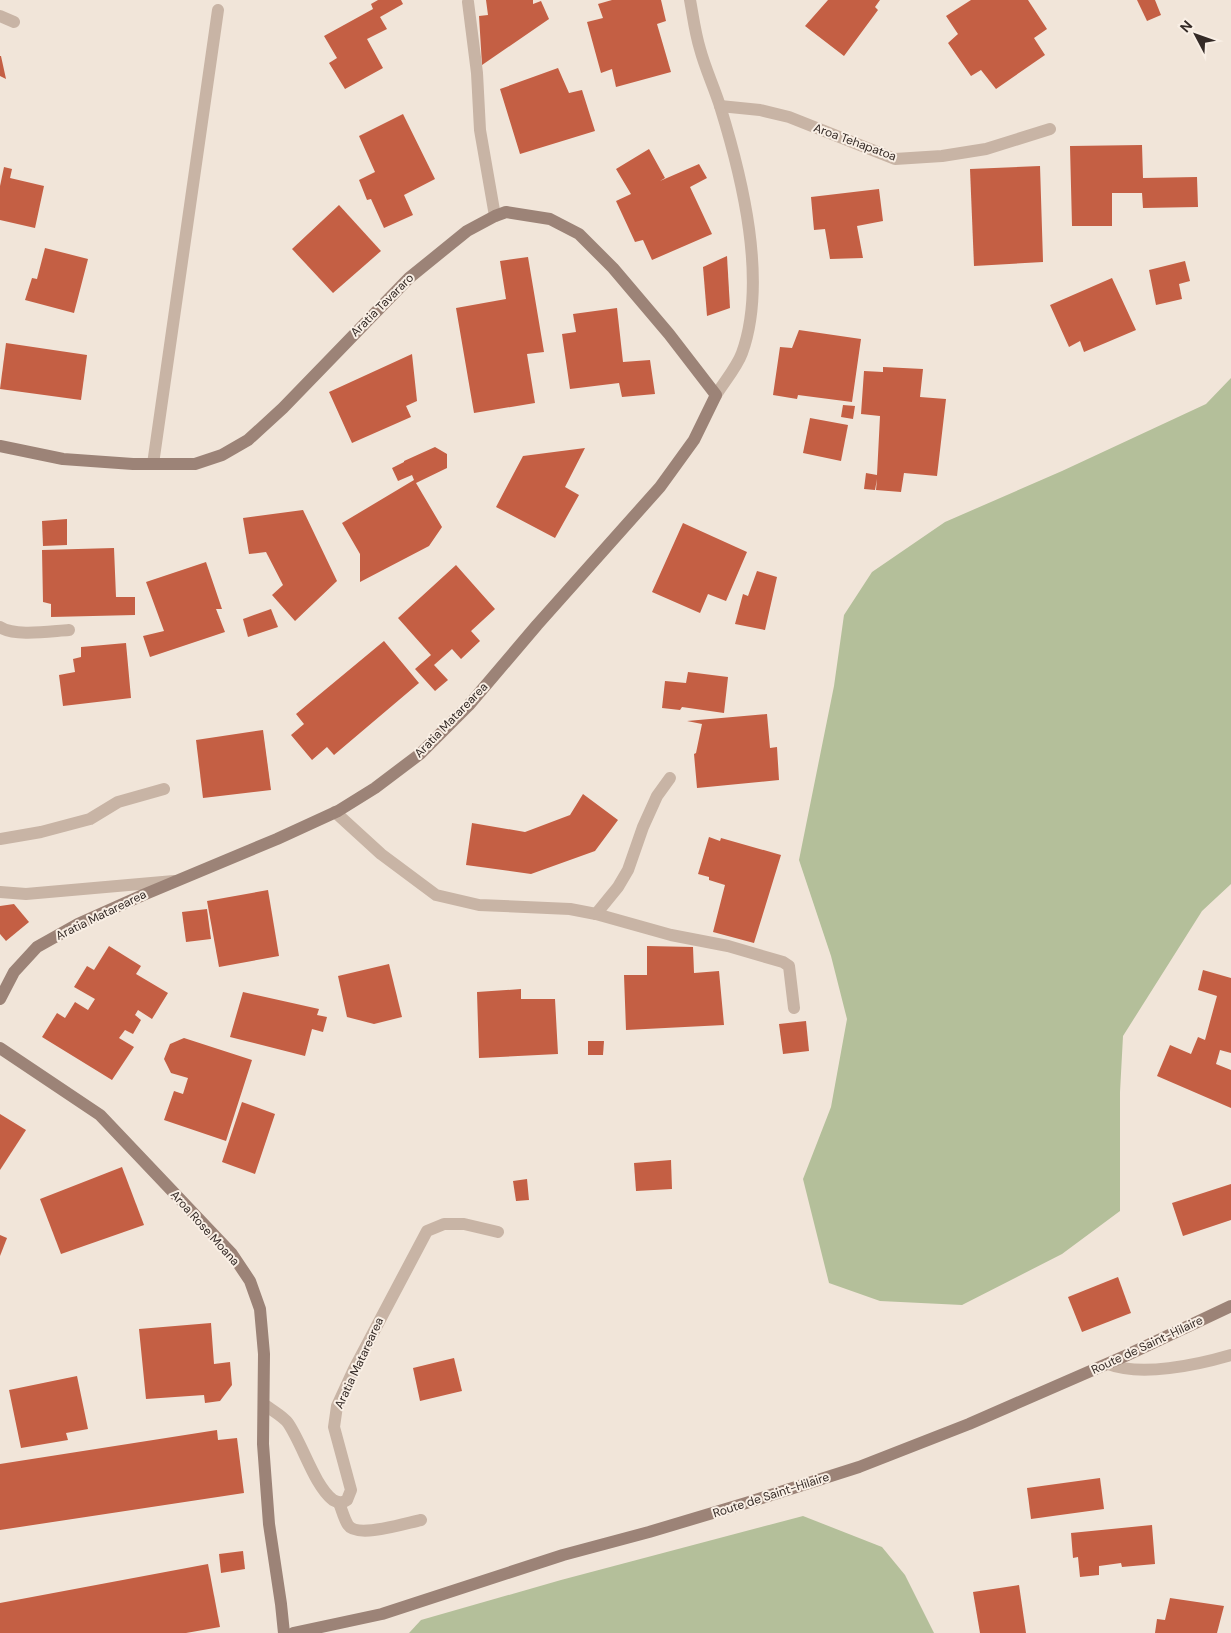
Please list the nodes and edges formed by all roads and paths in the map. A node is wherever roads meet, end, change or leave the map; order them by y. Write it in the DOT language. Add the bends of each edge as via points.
graph roads {
  1 [pos="690,0"];
  2 [pos="468,2"];
  3 [pos="218,10"];
  4 [pos="0,16"];
  5 [pos="14,22"];
  6 [pos="720,106"];
  7 [pos="1050,129"];
  8 [pos="495,216"];
  9 [pos="716,395"];
  10 [pos="0,446"];
  11 [pos="153,464"];
  12 [pos="0,628"];
  13 [pos="69,630"];
  14 [pos="670,778"];
  15 [pos="164,789"];
  16 [pos="335,812"];
  17 [pos="0,839"];
  18 [pos="177,880"];
  19 [pos="0,892"];
  20 [pos="596,914"];
  21 [pos="0,999"];
  22 [pos="794,1008"];
  23 [pos="0,1048"];
  24 [pos="498,1232"];
  25 [pos="1231,1306"];
  26 [pos="1231,1355"];
  27 [pos="1108,1364"];
  28 [pos="264,1404"];
  29 [pos="339,1503"];
  30 [pos="421,1520"];
  31 [pos="284,1633"];
  32 [pos="293,1633"];
  1 -- 6 [label="street" via="699,48"];
  2 -- 8 [label="street" via="480,130"];
  3 -- 11 [label="street"];
  4 -- 5 [label="street"];
  6 -- 7 [label="street, Aroa Tehapatoa" via="790,117 895,158 942,156 986,149"];
  6 -- 9 [label="street" via="748,216 754,273 752,309 742,354"];
  8 -- 9 [label="main road, Aratia Tavararo" via="506,212 550,219 579,234 613,268"];
  8 -- 11 [label="main road, Aratia Tavararo" via="467,230 408,278 248,440 222,455 196,464"];
  9 -- 16 [label="main road, Aratia Matarearea" via="694,440 660,487 469,705 420,754 375,788"];
  10 -- 11 [label="main road, Aratia Tavararo" via="63,459"];
  12 -- 13 [label="street" via="20,633"];
  14 -- 20 [label="street" via="657,796 643,826 628,870"];
  15 -- 17 [label="street" via="118,802 90,819"];
  16 -- 18 [label="main road, Aratia Matarearea"];
  16 -- 20 [label="street" via="381,854 436,895 479,905 570,909"];
  18 -- 19 [label="street" via="26,894"];
  18 -- 21 [label="main road, Aratia Matarearea" via="78,924 37,947 14,972"];
  20 -- 22 [label="street" via="783,962 789,966"];
  23 -- 28 [label="main road, Aroa Rose Moana" via="100,1115 232,1254 250,1281 260,1309"];
  24 -- 29 [label="street, Aratia Matarearea" via="464,1224 444,1224 427,1231 337,1406 334,1428 351,1490 348,1500"];
  25 -- 27 [label="main road, Route de Saint-Hilaire"];
  26 -- 27 [label="street" via="1164,1368 1120,1368"];
  27 -- 32 [label="main road, Route de Saint-Hilaire" via="969,1424 859,1466 702,1516 563,1555 382,1614"];
  28 -- 29 [label="street" via="286,1421 321,1486"];
  28 -- 31 [label="main road, Aroa Rose Moana" via="263,1444"];
  29 -- 30 [label="street" via="348,1526 354,1530 367,1531"];
}
